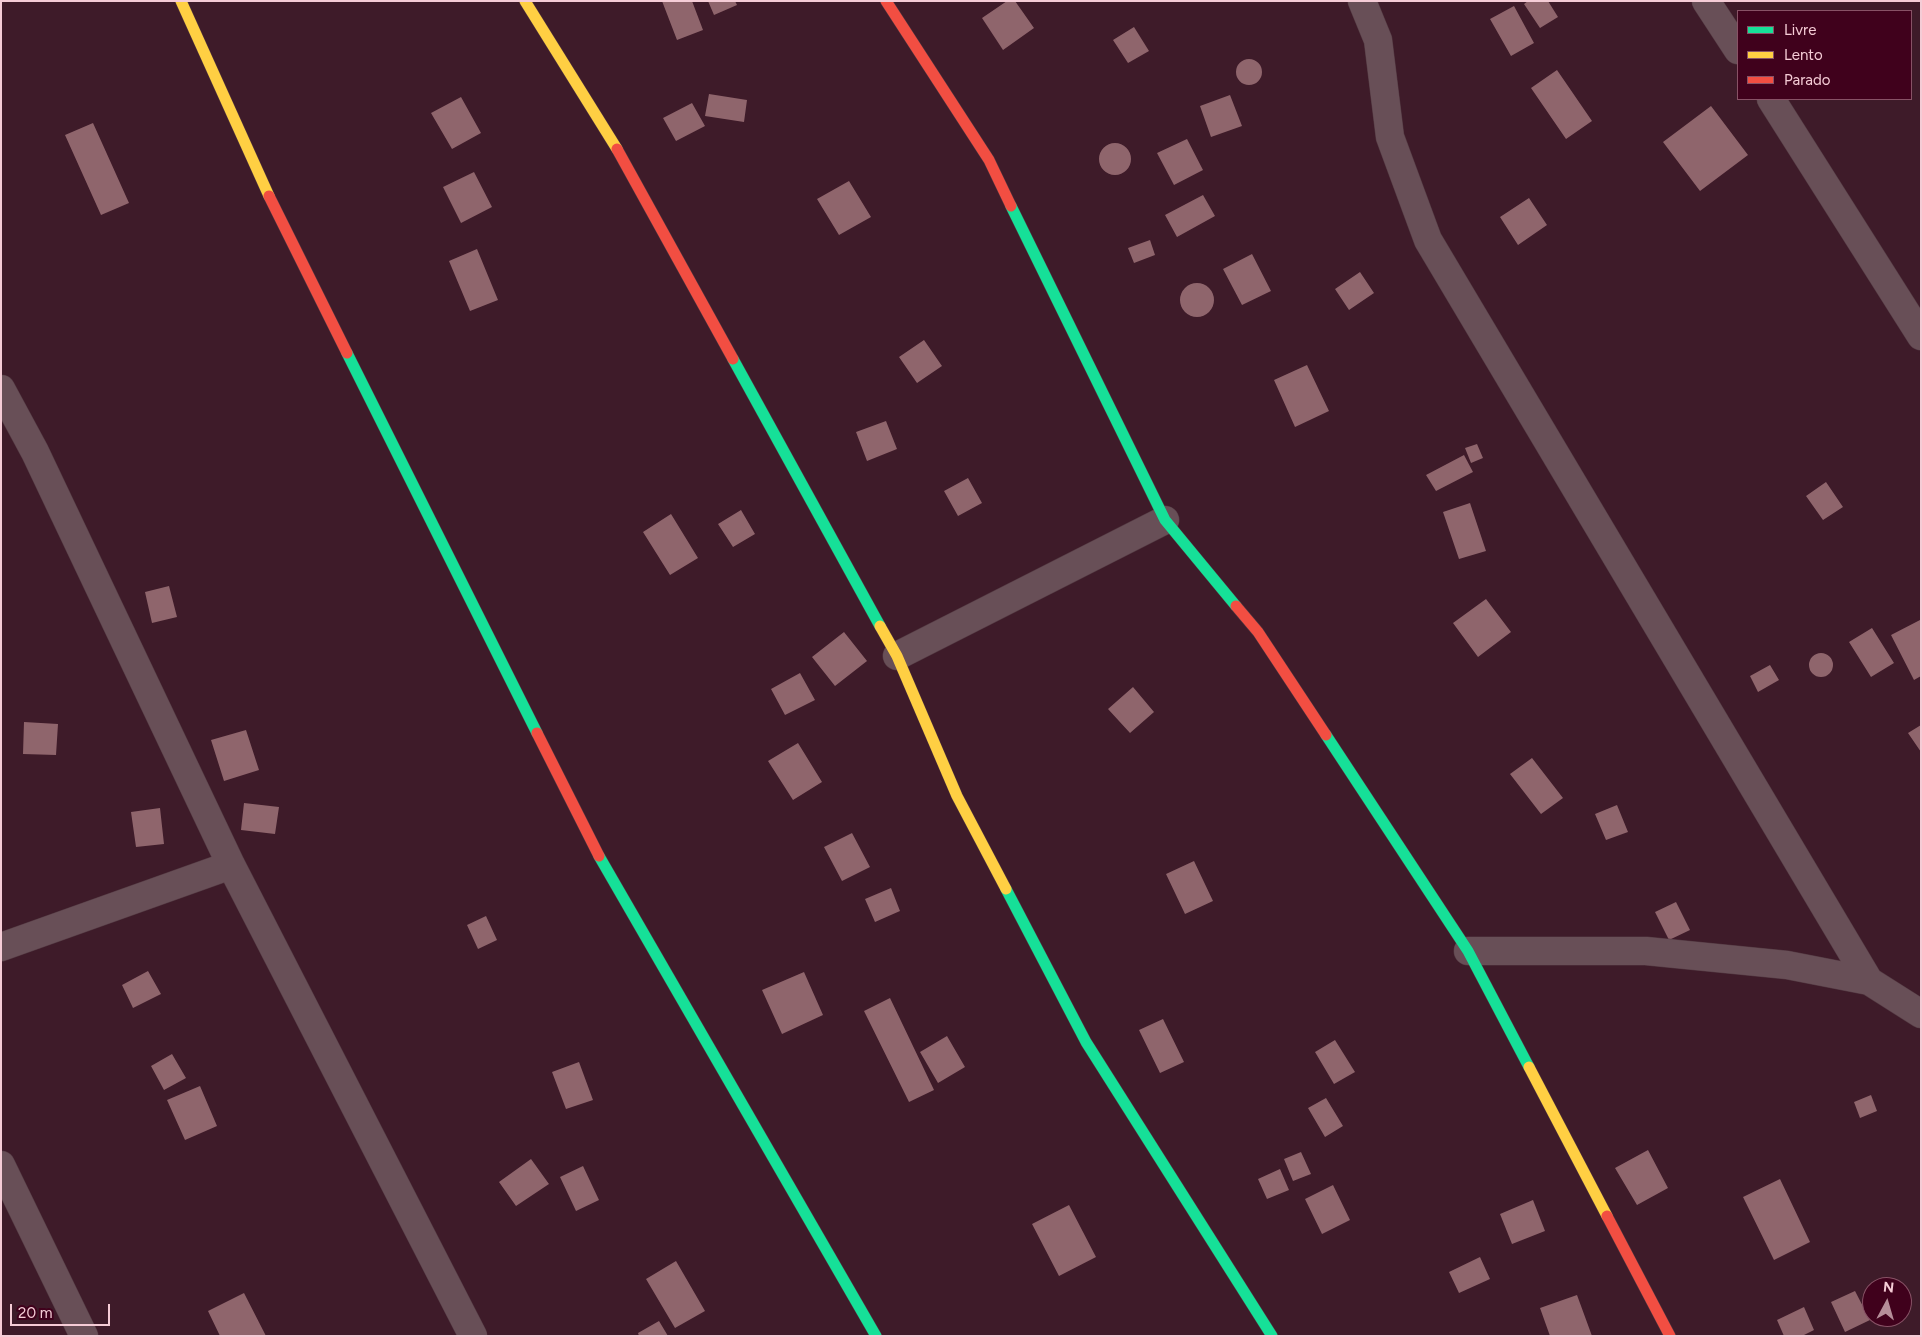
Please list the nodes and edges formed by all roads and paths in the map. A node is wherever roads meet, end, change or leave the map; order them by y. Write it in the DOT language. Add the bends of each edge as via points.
graph roads {
  1 [pos="180,1"];
  2 [pos="525,1"];
  3 [pos="886,1"];
  4 [pos="1362,1"];
  5 [pos="1706,1"];
  6 [pos="1737,48"];
  7 [pos="1772,100"];
  8 [pos="1921,336"];
  9 [pos="1,389"];
  10 [pos="1165,520"];
  11 [pos="897,656"];
  12 [pos="231,864"];
  13 [pos="1,947"];
  14 [pos="1468,951"];
  15 [pos="1870,981"];
  16 [pos="1921,1014"];
  17 [pos="1,1165"];
  18 [pos="469,1335"];
  19 [pos="84,1336"];
  20 [pos="876,1336"];
  21 [pos="1272,1336"];
  22 [pos="1670,1336"];
  1 -- 20 [label="street" via="256,171 601,861"];
  2 -- 11 [label="street" via="616,147"];
  3 -- 10 [label="street" via="989,160"];
  4 -- 15 [label="street" via="1378,40 1390,137 1428,240"];
  5 -- 6 [label="street"];
  7 -- 8 [label="street"];
  9 -- 12 [label="street" via="35,452"];
  10 -- 11 [label="street"];
  10 -- 14 [label="street" via="1258,632"];
  11 -- 21 [label="street" via="957,796 1086,1042"];
  12 -- 13 [label="street"];
  12 -- 18 [label="street"];
  14 -- 15 [label="street" via="1646,951 1787,965"];
  14 -- 22 [label="street"];
  15 -- 16 [label="street"];
  17 -- 19 [label="street"];
}
